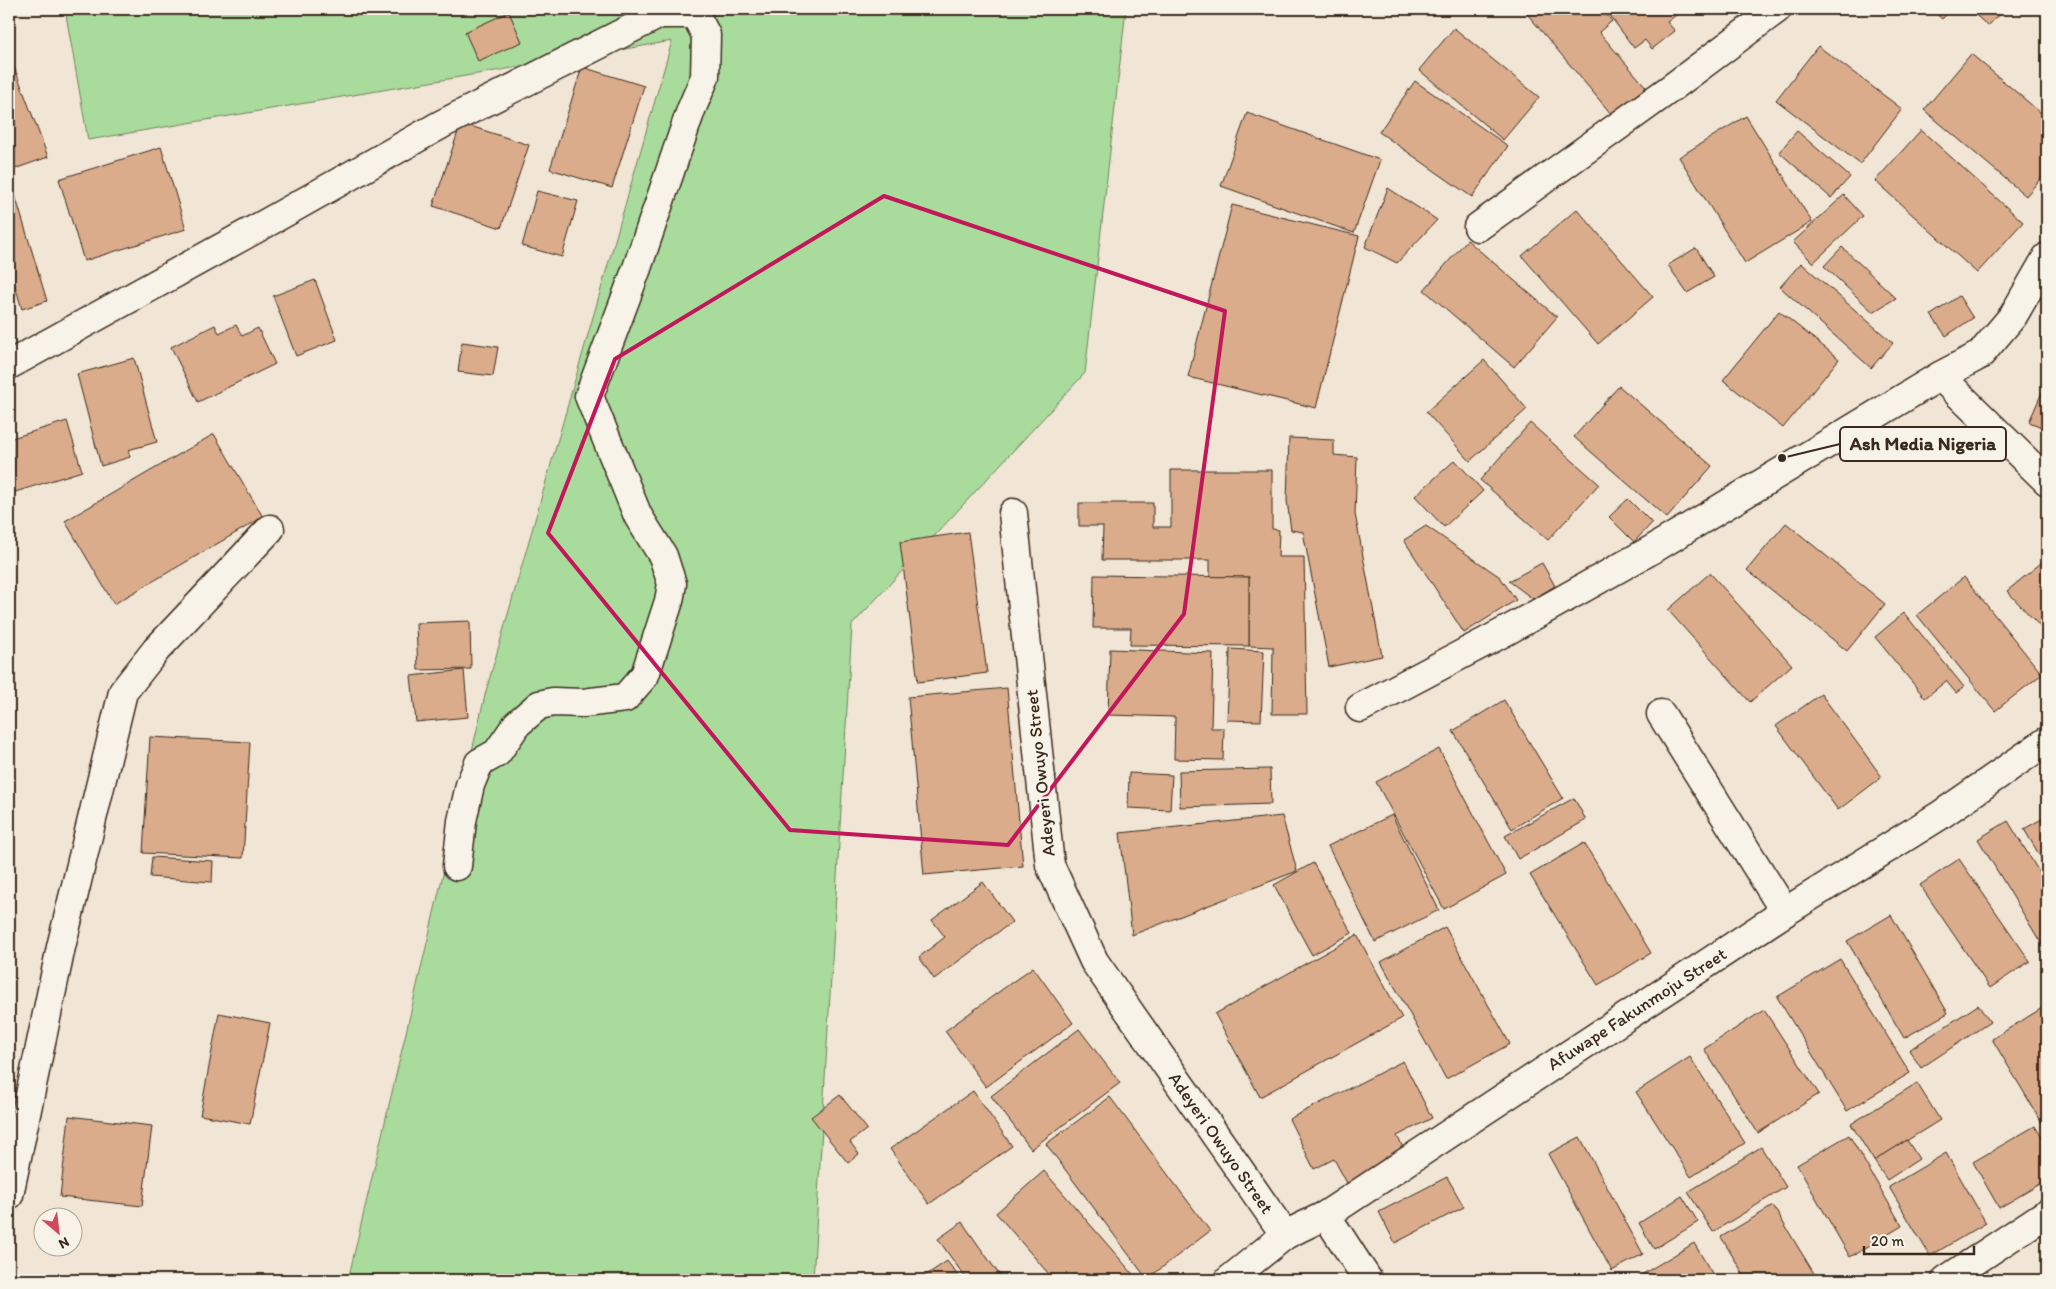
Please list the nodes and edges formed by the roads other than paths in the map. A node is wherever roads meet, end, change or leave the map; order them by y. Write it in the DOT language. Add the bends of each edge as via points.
graph roads {
  1 [pos="1777,9"];
  2 [pos="1478,227"];
  3 [pos="2047,257"];
  4 [pos="9,365"];
  5 [pos="1940,376"];
  6 [pos="2047,481"];
  7 [pos="1013,513"];
  8 [pos="270,530"];
  9 [pos="1360,708"];
  10 [pos="1661,714"];
  11 [pos="2047,741"];
  12 [pos="457,866"];
  13 [pos="1784,912"];
  14 [pos="9,1195"];
  15 [pos="2047,1213"];
  16 [pos="1326,1215"];
  17 [pos="1286,1235"];
  18 [pos="1229,1280"];
  19 [pos="1368,1280"];
  20 [pos="1946,1280"];
  1 -- 2 [label="street"];
  3 -- 5 [label="street" via="2013,316 1980,355"];
  4 -- 12 [label="street" via="451,119 660,14 695,14 706,34 705,77 589,396 638,516 663,556 672,584 669,601 645,675 625,698 539,705 517,724 497,753 479,763 464,812"];
  5 -- 6 [label="street"];
  5 -- 9 [label="street" via="1653,549"];
  7 -- 17 [label="street, Adeyeri Owuyo Street" via="1050,864 1094,961"];
  8 -- 14 [label="street" via="156,650 123,692 61,947"];
  10 -- 13 [label="street"];
  11 -- 13 [label="street, Afuwape Fakunmoju Street" via="1939,816"];
  13 -- 16 [label="street, Afuwape Fakunmoju Street"];
  15 -- 20 [label="street"];
  16 -- 17 [label="street, Afuwape Fakunmoju Street"];
  16 -- 19 [label="street"];
  17 -- 18 [label="street, Afuwape Fakunmoju Street"];
}
